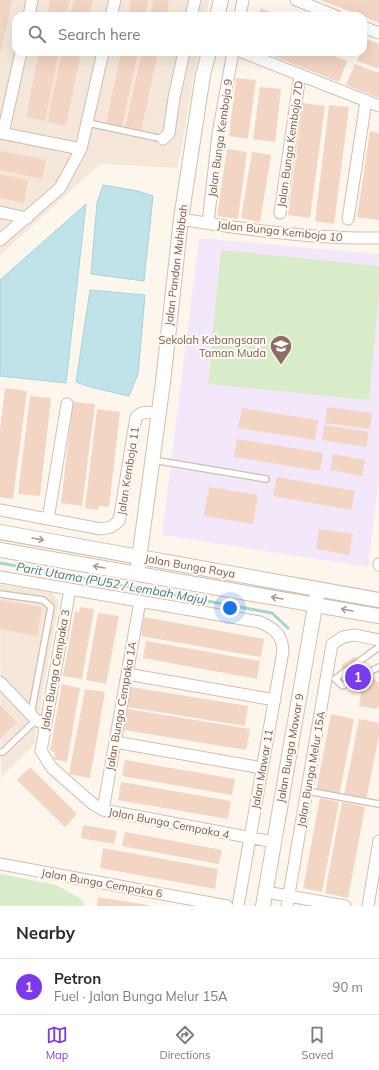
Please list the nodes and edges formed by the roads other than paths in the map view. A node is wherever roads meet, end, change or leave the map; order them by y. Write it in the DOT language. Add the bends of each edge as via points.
graph roads {
  1 [pos="32,0"];
  2 [pos="115,0"];
  3 [pos="195,0"];
  4 [pos="221,0"];
  5 [pos="243,0"];
  6 [pos="296,0"];
  7 [pos="30,12"];
  8 [pos="112,12"];
  9 [pos="192,12"];
  10 [pos="218,12"];
  11 [pos="241,12"];
  12 [pos="326,12"];
  13 [pos="367,28"];
  14 [pos="379,33"];
  15 [pos="20,56"];
  16 [pos="102,56"];
  17 [pos="183,56"];
  18 [pos="208,56"];
  19 [pos="232,56"];
  20 [pos="253,56"];
  21 [pos="300,74"];
  22 [pos="366,101"];
  23 [pos="379,106"];
  24 [pos="88,123"];
  25 [pos="1,133"];
  26 [pos="163,139"];
  27 [pos="81,149"];
  28 [pos="0,212"];
  29 [pos="280,213"];
  30 [pos="27,218"];
  31 [pos="181,219"];
  32 [pos="348,219"];
  33 [pos="208,224"];
  34 [pos="379,238"];
  35 [pos="0,240"];
  36 [pos="68,404"];
  37 [pos="158,414"];
  38 [pos="152,460"];
  39 [pos="266,478"];
  40 [pos="0,510"];
  41 [pos="48,520"];
  42 [pos="0,532"];
  43 [pos="0,550"];
  44 [pos="140,557"];
  45 [pos="137,574"];
  46 [pos="0,577"];
  47 [pos="70,589"];
  48 [pos="317,589"];
  49 [pos="0,594"];
  50 [pos="379,600"];
  51 [pos="140,601"];
  52 [pos="315,604"];
  53 [pos="379,616"];
  54 [pos="379,640"];
  55 [pos="379,647"];
  56 [pos="379,667"];
  57 [pos="127,674"];
  58 [pos="331,678"];
  59 [pos="0,682"];
  60 [pos="275,700"];
  61 [pos="37,719"];
  62 [pos="115,742"];
  63 [pos="41,750"];
  64 [pos="0,752"];
  65 [pos="262,768"];
  66 [pos="307,791"];
  67 [pos="379,804"];
  68 [pos="103,810"];
  69 [pos="250,838"];
  70 [pos="379,841"];
  71 [pos="274,842"];
  72 [pos="0,864"];
  73 [pos="264,899"];
  74 [pos="288,901"];
  75 [pos="227,906"];
  76 [pos="238,906"];
  77 [pos="345,906"];
  78 [pos="368,906"];
  1 -- 7 [label="street"];
  2 -- 8 [label="street"];
  3 -- 9 [label="street"];
  4 -- 10 [label="street"];
  5 -- 11 [label="street"];
  6 -- 12 [label="street"];
  13 -- 14 [label="street"];
  15 -- 25 [label="street"];
  16 -- 24 [label="street"];
  17 -- 26 [label="street" via="168,133"];
  18 -- 31 [label="street, Jalan Pandan Muhibbah"];
  19 -- 33 [label="street, Jalan Bunga Kemboja 9" via="218,134"];
  20 -- 21 [label="street"];
  21 -- 22 [label="street"];
  21 -- 29 [label="street, Jalan Bunga Kemboja 7D"];
  22 -- 23 [label="street"];
  22 -- 32 [label="street"];
  24 -- 26 [label="lane"];
  24 -- 27 [label="street"];
  25 -- 27 [label="street"];
  27 -- 30 [label="street" via="60,188"];
  28 -- 30 [label="street"];
  30 -- 35 [label="street"];
  31 -- 33 [label="street, Jalan Bunga Kemboja 10"];
  31 -- 37 [label="street, Jalan Pandan Muhibbah"];
  33 -- 34 [label="street, Jalan Bunga Kemboja 10" via="344,238"];
  36 -- 41 [label="street"];
  37 -- 38 [label="street, Jalan Pandan Muhibbah"];
  37 -- 41 [label="street, Jalan Kemboja 11" via="145,411 136,417 120,521 111,527 101,529"];
  38 -- 39 [label="lane"];
  38 -- 44 [label="street, Jalan Pandan Muhibbah"];
  40 -- 41 [label="street, Jalan Kemboja 11"];
  42 -- 44 [label="street, Jalan Bunga Raya, one-way"];
  45 -- 43 [label="street, Jalan Bunga Raya, one-way"];
  44 -- 45 [label="street, Jalan Pandan Muhibbah"];
  44 -- 48 [label="street, Jalan Bunga Raya"];
  52 -- 45 [label="street, Jalan Bunga Raya, one-way"];
  46 -- 47 [label="street"];
  47 -- 51 [label="street"];
  47 -- 61 [label="street, Jalan Bunga Cempaka 3"];
  48 -- 50 [label="street, Jalan Bunga Raya"];
  48 -- 52 [label="street, Jalan Bunga Mawar 9"];
  49 -- 61 [label="lane" via="43,600 51,607"];
  51 -- 57 [label="street, Jalan Bunga Cempaka 1A"];
  51 -- 60 [label="street, Jalan Mawar 11" via="271,626 278,633 283,651"];
  53 -- 52 [label="street, Jalan Bunga Raya, one-way"];
  52 -- 71 [label="street, Jalan Bunga Mawar 9"];
  54 -- 58 [label="street, Jalan Bunga Melur 15A" via="355,635 343,637 332,644"];
  55 -- 58 [label="lane"];
  56 -- 58 [label="lane" via="342,686"];
  57 -- 60 [label="street"];
  57 -- 62 [label="street, Jalan Bunga Cempaka 1A"];
  58 -- 66 [label="street, Jalan Bunga Melur 15A"];
  59 -- 61 [label="street"];
  60 -- 65 [label="street, Jalan Mawar 11"];
  61 -- 63 [label="street, Jalan Bunga Cempaka 3"];
  61 -- 64 [label="lane"];
  62 -- 65 [label="street"];
  62 -- 68 [label="street, Jalan Bunga Cempaka 1A"];
  63 -- 68 [label="street, Jalan Bunga Cempaka 4" via="52,768"];
  65 -- 69 [label="street, Jalan Mawar 11"];
  66 -- 67 [label="lane"];
  66 -- 74 [label="street, Jalan Bunga Melur 15A"];
  68 -- 69 [label="street, Jalan Bunga Cempaka 4"];
  69 -- 71 [label="street, Jalan Bunga Cempaka 4"];
  69 -- 76 [label="street, Jalan Mawar 11"];
  70 -- 78 [label="street"];
  71 -- 73 [label="street, Jalan Bunga Mawar 9"];
  72 -- 75 [label="street, Jalan Bunga Cempaka 6"];
  73 -- 74 [label="street"];
  74 -- 77 [label="street"];
}
